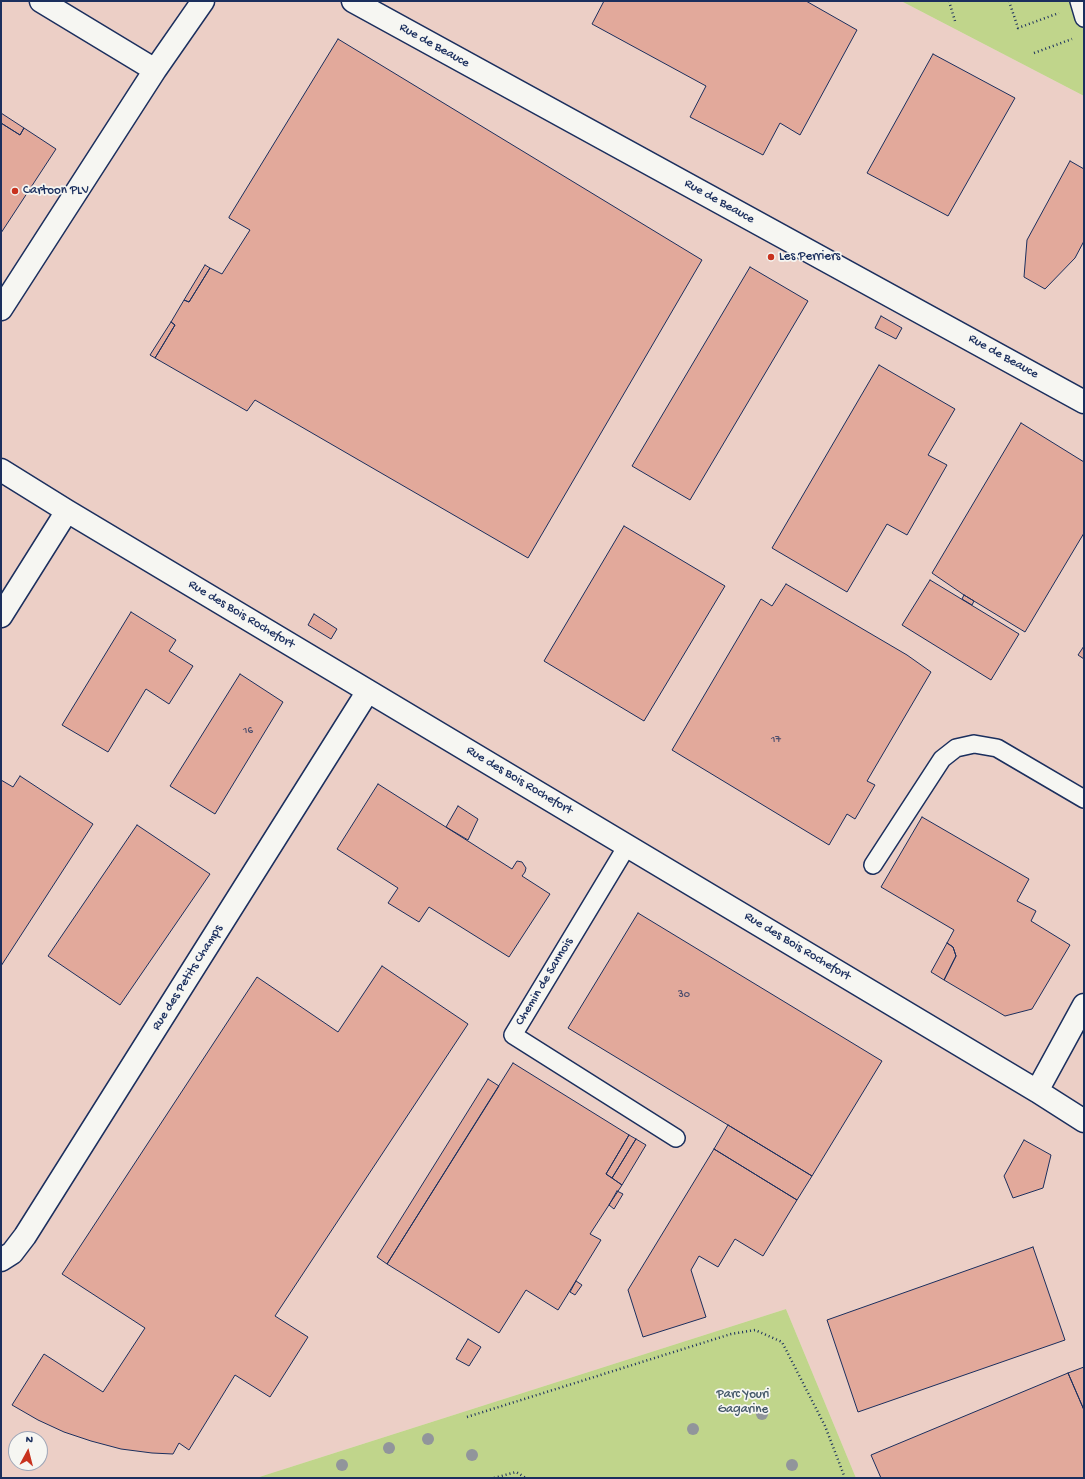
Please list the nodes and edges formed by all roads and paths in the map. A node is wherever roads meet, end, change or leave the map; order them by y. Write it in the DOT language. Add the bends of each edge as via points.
graph roads {
  1 [pos="41,1"];
  2 [pos="203,1"];
  3 [pos="353,1"];
  4 [pos="949,1"];
  5 [pos="1009,1"];
  6 [pos="1081,8"];
  7 [pos="955,21"];
  8 [pos="1077,38"];
  9 [pos="1034,53"];
  10 [pos="155,70"];
  11 [pos="1,309"];
  12 [pos="1084,402"];
  13 [pos="1,470"];
  14 [pos="67,511"];
  15 [pos="1,616"];
  16 [pos="368,691"];
  17 [pos="1084,799"];
  18 [pos="627,846"];
  19 [pos="873,865"];
  20 [pos="1084,1005"];
  21 [pos="1037,1091"];
  22 [pos="1084,1121"];
  23 [pos="676,1138"];
  24 [pos="1,1260"];
  25 [pos="467,1417"];
  26 [pos="494,1478"];
  27 [pos="526,1478"];
  28 [pos="845,1478"];
  1 -- 10 [label="street"];
  2 -- 10 [label="street"];
  3 -- 12 [label="street, Rue de Beauce"];
  4 -- 7 [label="path"];
  5 -- 6 [label="path" via="1018,28"];
  8 -- 9 [label="path"];
  10 -- 11 [label="street"];
  13 -- 14 [label="street, Rue des Bois Rochefort"];
  14 -- 15 [label="street"];
  14 -- 16 [label="street, Rue des Bois Rochefort"];
  16 -- 18 [label="street, Rue des Bois Rochefort"];
  16 -- 24 [label="street, Rue des Petits Champs" via="25,1236 12,1253"];
  17 -- 19 [label="lane" via="997,748 974,744 956,748 942,759"];
  18 -- 21 [label="street, Rue des Bois Rochefort"];
  18 -- 23 [label="lane, Chemin de Sannois" via="513,1035"];
  20 -- 21 [label="street"];
  21 -- 22 [label="street, Rue des Bois Rochefort"];
  25 -- 28 [label="path" via="731,1334 755,1330 782,1342 825,1426"];
  26 -- 27 [label="path" via="516,1472"];
}
